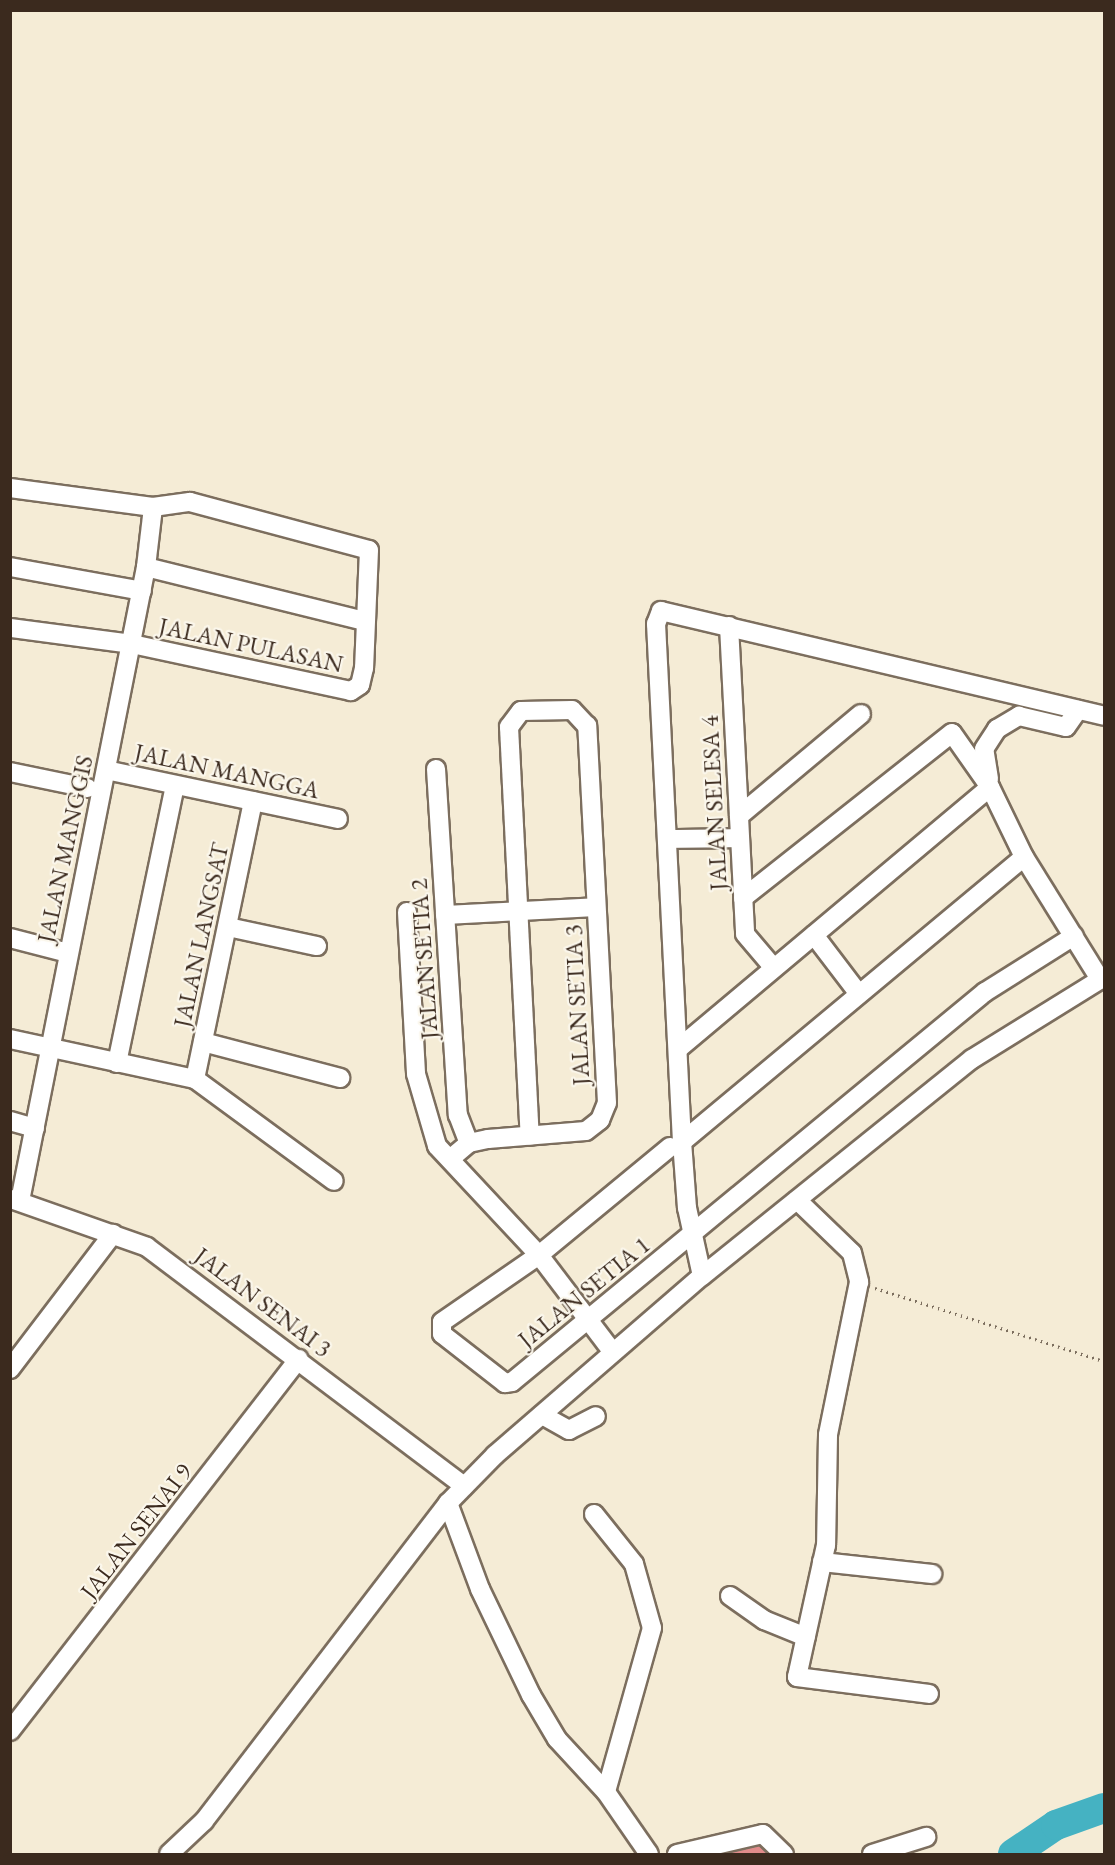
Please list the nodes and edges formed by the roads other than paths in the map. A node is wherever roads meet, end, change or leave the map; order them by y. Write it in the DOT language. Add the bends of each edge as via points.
graph roads {
  1 [pos="10,488"];
  2 [pos="153,507"];
  3 [pos="10,567"];
  4 [pos="146,567"];
  5 [pos="142,591"];
  6 [pos="364,621"];
  7 [pos="729,626"];
  8 [pos="10,628"];
  9 [pos="132,644"];
  10 [pos="1078,710"];
  11 [pos="861,714"];
  12 [pos="1104,716"];
  13 [pos="436,769"];
  14 [pos="106,770"];
  15 [pos="10,772"];
  16 [pos="176,784"];
  17 [pos="990,787"];
  18 [pos="87,788"];
  19 [pos="253,801"];
  20 [pos="739,816"];
  21 [pos="338,819"];
  22 [pos="739,838"];
  23 [pos="668,839"];
  24 [pos="1024,856"];
  25 [pos="742,898"];
  26 [pos="596,907"];
  27 [pos="518,910"];
  28 [pos="406,912"];
  29 [pos="446,915"];
  30 [pos="228,927"];
  31 [pos="814,935"];
  32 [pos="1074,936"];
  33 [pos="10,938"];
  34 [pos="317,946"];
  35 [pos="68,953"];
  36 [pos="773,967"];
  37 [pos="1102,978"];
  38 [pos="860,994"];
  39 [pos="10,1039"];
  40 [pos="203,1042"];
  41 [pos="678,1048"];
  42 [pos="50,1049"];
  43 [pos="117,1063"];
  44 [pos="340,1078"];
  45 [pos="195,1079"];
  46 [pos="10,1121"];
  47 [pos="34,1128"];
  48 [pos="530,1135"];
  49 [pos="470,1143"];
  50 [pos="676,1144"];
  51 [pos="450,1159"];
  52 [pos="334,1181"];
  53 [pos="15,1200"];
  54 [pos="796,1200"];
  55 [pos="113,1234"];
  56 [pos="692,1236"];
  57 [pos="539,1255"];
  58 [pos="702,1276"];
  59 [pos="587,1321"];
  60 [pos="612,1351"];
  61 [pos="299,1359"];
  62 [pos="10,1369"];
  63 [pos="542,1416"];
  64 [pos="596,1416"];
  65 [pos="464,1486"];
  66 [pos="448,1503"];
  67 [pos="594,1514"];
  68 [pos="822,1562"];
  69 [pos="932,1574"];
  70 [pos="730,1596"];
  71 [pos="806,1637"];
  72 [pos="929,1694"];
  73 [pos="10,1731"];
  74 [pos="606,1792"];
  75 [pos="926,1837"];
  76 [pos="169,1854"];
  77 [pos="649,1854"];
  78 [pos="677,1854"];
  79 [pos="784,1854"];
  80 [pos="872,1854"];
  1 -- 2 [label="street"];
  2 -- 4 [label="street, JALAN MANGGIS"];
  2 -- 6 [label="street" via="190,502 369,550"];
  3 -- 5 [label="street"];
  4 -- 5 [label="street, JALAN MANGGIS"];
  4 -- 6 [label="street"];
  5 -- 9 [label="street, JALAN MANGGIS"];
  6 -- 9 [label="street, JALAN PULASAN" via="360,685 351,691"];
  7 -- 10 [label="street"];
  7 -- 20 [label="street, JALAN SELESA 4"];
  7 -- 23 [label="street" via="665,609 656,624"];
  8 -- 9 [label="street, JALAN PULASAN"];
  9 -- 14 [label="street, JALAN MANGGIS"];
  10 -- 12 [label="street"];
  10 -- 17 [label="street" via="1066,727 1019,716 997,729 984,749"];
  11 -- 20 [label="street"];
  13 -- 29 [label="street, JALAN SETIA 2"];
  14 -- 16 [label="street, JALAN MANGGA"];
  14 -- 35 [label="street, JALAN MANGGIS"];
  15 -- 18 [label="street"];
  16 -- 19 [label="street, JALAN MANGGA"];
  16 -- 43 [label="street"];
  17 -- 24 [label="street"];
  17 -- 25 [label="street" via="957,736 945,734"];
  17 -- 31 [label="street"];
  19 -- 21 [label="street, JALAN MANGGA"];
  19 -- 30 [label="street, JALAN LANGSAT"];
  20 -- 22 [label="street, JALAN SELESA 4"];
  22 -- 23 [label="street"];
  22 -- 25 [label="street, JALAN SELESA 4"];
  23 -- 41 [label="street"];
  24 -- 32 [label="street"];
  24 -- 38 [label="street"];
  25 -- 36 [label="street, JALAN SELESA 4" via="745,934"];
  26 -- 27 [label="street"];
  26 -- 27 [label="street, JALAN SETIA 3" via="587,726 572,710 521,711 511,721"];
  26 -- 48 [label="street, JALAN SETIA 3" via="607,1103 600,1120 586,1131"];
  27 -- 29 [label="street"];
  27 -- 48 [label="street"];
  28 -- 51 [label="street" via="416,1074 437,1146"];
  29 -- 49 [label="street, JALAN SETIA 2" via="458,1115"];
  30 -- 34 [label="street"];
  30 -- 40 [label="street, JALAN LANGSAT"];
  31 -- 36 [label="street"];
  31 -- 38 [label="street"];
  32 -- 37 [label="street"];
  32 -- 56 [label="street, JALAN SETIA 1" via="985,992"];
  33 -- 35 [label="street"];
  35 -- 42 [label="street, JALAN MANGGIS"];
  36 -- 41 [label="street"];
  37 -- 54 [label="street" via="972,1059"];
  38 -- 50 [label="street"];
  39 -- 42 [label="street"];
  40 -- 44 [label="street"];
  40 -- 45 [label="street, JALAN LANGSAT"];
  41 -- 50 [label="street"];
  42 -- 43 [label="street"];
  42 -- 47 [label="street, JALAN MANGGIS"];
  43 -- 45 [label="street"];
  45 -- 52 [label="street"];
  46 -- 47 [label="street"];
  47 -- 53 [label="street, JALAN MANGGIS"];
  48 -- 49 [label="street, JALAN SETIA 3"];
  49 -- 51 [label="street"];
  50 -- 56 [label="street"];
  50 -- 57 [label="street"];
  51 -- 57 [label="street"];
  53 -- 55 [label="street, JALAN SENAI 3"];
  54 -- 58 [label="street"];
  54 -- 68 [label="street" via="852,1254 858,1282 828,1435"];
  55 -- 61 [label="street, JALAN SENAI 3" via="147,1247"];
  55 -- 62 [label="street"];
  56 -- 58 [label="street"];
  56 -- 59 [label="street, JALAN SETIA 1"];
  57 -- 59 [label="street"];
  57 -- 59 [label="street, JALAN SETIA 1" via="440,1328 505,1383"];
  58 -- 60 [label="street"];
  59 -- 60 [label="street"];
  60 -- 63 [label="street"];
  61 -- 65 [label="street, JALAN SENAI 3"];
  61 -- 73 [label="street, JALAN SENAI 9"];
  63 -- 64 [label="street" via="569,1430"];
  63 -- 65 [label="street"];
  65 -- 66 [label="street"];
  66 -- 74 [label="street" via="480,1589 531,1695 557,1739"];
  66 -- 76 [label="street" via="298,1704 204,1821"];
  67 -- 74 [label="street" via="634,1564 652,1628"];
  68 -- 69 [label="street"];
  68 -- 71 [label="street"];
  70 -- 71 [label="street" via="764,1620"];
  71 -- 72 [label="street" via="797,1677"];
  74 -- 77 [label="street"];
  75 -- 80 [label="street"];
  78 -- 79 [label="street" via="763,1834"];
}
